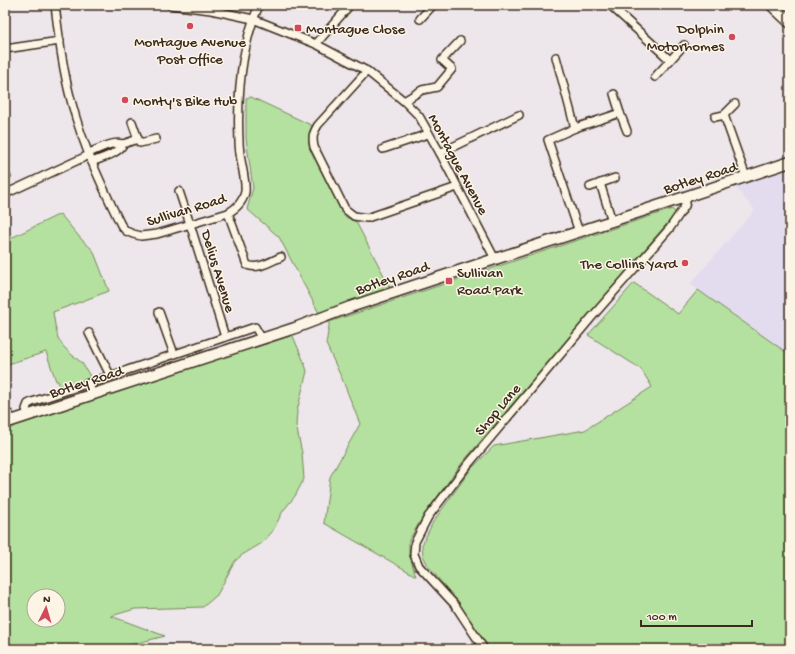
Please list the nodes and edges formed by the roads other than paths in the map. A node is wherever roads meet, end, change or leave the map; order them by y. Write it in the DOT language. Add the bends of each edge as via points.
graph roads {
  1 [pos="55,5"];
  2 [pos="60,5"];
  3 [pos="170,5"];
  4 [pos="259,5"];
  5 [pos="350,5"];
  6 [pos="610,5"];
  7 [pos="772,5"];
  8 [pos="430,6"];
  9 [pos="253,19"];
  10 [pos="420,19"];
  11 [pos="790,22"];
  12 [pos="60,41"];
  13 [pos="460,41"];
  14 [pos="316,44"];
  15 [pos="684,45"];
  16 [pos="5,49"];
  17 [pos="556,57"];
  18 [pos="670,60"];
  19 [pos="367,71"];
  20 [pos="655,77"];
  21 [pos="614,94"];
  22 [pos="404,101"];
  23 [pos="735,104"];
  24 [pos="620,113"];
  25 [pos="724,114"];
  26 [pos="519,115"];
  27 [pos="715,117"];
  28 [pos="132,122"];
  29 [pos="575,128"];
  30 [pos="627,132"];
  31 [pos="428,134"];
  32 [pos="138,139"];
  33 [pos="156,139"];
  34 [pos="123,144"];
  35 [pos="383,149"];
  36 [pos="89,154"];
  37 [pos="440,154"];
  38 [pos="92,162"];
  39 [pos="790,162"];
  40 [pos="746,177"];
  41 [pos="615,178"];
  42 [pos="600,183"];
  43 [pos="457,187"];
  44 [pos="590,187"];
  45 [pos="179,191"];
  46 [pos="5,194"];
  47 [pos="685,197"];
  48 [pos="228,213"];
  49 [pos="612,221"];
  50 [pos="190,224"];
  51 [pos="579,232"];
  52 [pos="281,257"];
  53 [pos="495,259"];
  54 [pos="159,312"];
  55 [pos="89,333"];
  56 [pos="225,337"];
  57 [pos="262,339"];
  58 [pos="201,345"];
  59 [pos="174,354"];
  60 [pos="206,358"];
  61 [pos="110,375"];
  62 [pos="89,383"];
  63 [pos="92,394"];
  64 [pos="5,412"];
  65 [pos="28,415"];
  66 [pos="8,422"];
  67 [pos="484,649"];
  1 -- 2 [label="street"];
  1 -- 12 [label="street, Sullivan Road"];
  3 -- 9 [label="street, Montague Avenue"];
  4 -- 9 [label="street, Sullivan Road"];
  5 -- 14 [label="street"];
  6 -- 18 [label="street"];
  7 -- 11 [label="main road"];
  8 -- 10 [label="street"];
  9 -- 14 [label="street, Montague Avenue"];
  9 -- 48 [label="street, Sullivan Road" via="238,100 239,142 245,193 238,206"];
  12 -- 16 [label="street"];
  12 -- 36 [label="street, Sullivan Road" via="72,104"];
  13 -- 22 [label="street" via="442,60 452,69 437,87 422,90"];
  14 -- 19 [label="street, Montague Avenue"];
  15 -- 18 [label="street"];
  17 -- 29 [label="street"];
  18 -- 20 [label="street"];
  19 -- 22 [label="street, Montague Avenue"];
  19 -- 43 [label="street" via="318,124 314,132 314,147 346,209 354,216 367,218"];
  21 -- 24 [label="street"];
  22 -- 31 [label="street, Montague Avenue" via="419,116"];
  23 -- 25 [label="street"];
  24 -- 29 [label="street"];
  24 -- 30 [label="street"];
  25 -- 27 [label="street"];
  25 -- 40 [label="street"];
  26 -- 37 [label="street"];
  28 -- 32 [label="street"];
  29 -- 51 [label="street" via="548,140"];
  31 -- 35 [label="street"];
  31 -- 37 [label="street, Montague Avenue"];
  32 -- 33 [label="street" via="140,143"];
  32 -- 34 [label="street"];
  34 -- 36 [label="street" via="113,143"];
  34 -- 38 [label="street" via="117,151"];
  36 -- 38 [label="street, Sullivan Road"];
  36 -- 46 [label="street"];
  37 -- 43 [label="street, Montague Avenue"];
  38 -- 50 [label="street, Sullivan Road" via="126,231 141,236"];
  39 -- 40 [label="main road, Botley Road"];
  40 -- 47 [label="main road, Botley Road"];
  41 -- 42 [label="street"];
  42 -- 44 [label="street"];
  42 -- 49 [label="street"];
  43 -- 53 [label="street, Montague Avenue"];
  45 -- 50 [label="street, Delius Avenue"];
  47 -- 49 [label="main road, Botley Road"];
  47 -- 67 [label="street, Shop Lane" via="685,206 670,228 466,467 428,517 415,542 414,554 419,566 455,605"];
  48 -- 50 [label="street, Sullivan Road"];
  48 -- 52 [label="street" via="246,265 256,267"];
  49 -- 51 [label="main road, Botley Road"];
  50 -- 56 [label="street, Delius Avenue"];
  51 -- 53 [label="main road, Botley Road"];
  53 -- 57 [label="main road, Botley Road"];
  54 -- 59 [label="street"];
  55 -- 61 [label="street"];
  56 -- 57 [label="street" via="255,327"];
  56 -- 58 [label="street"];
  57 -- 60 [label="main road, Botley Road"];
  58 -- 59 [label="street"];
  58 -- 60 [label="street"];
  59 -- 61 [label="street"];
  60 -- 63 [label="main road, Botley Road"];
  61 -- 62 [label="street"];
  62 -- 63 [label="street"];
  62 -- 65 [label="street" via="28,404"];
  63 -- 65 [label="main road, Botley Road"];
  64 -- 66 [label="street" via="9,414"];
  65 -- 66 [label="main road, Botley Road"];
}
